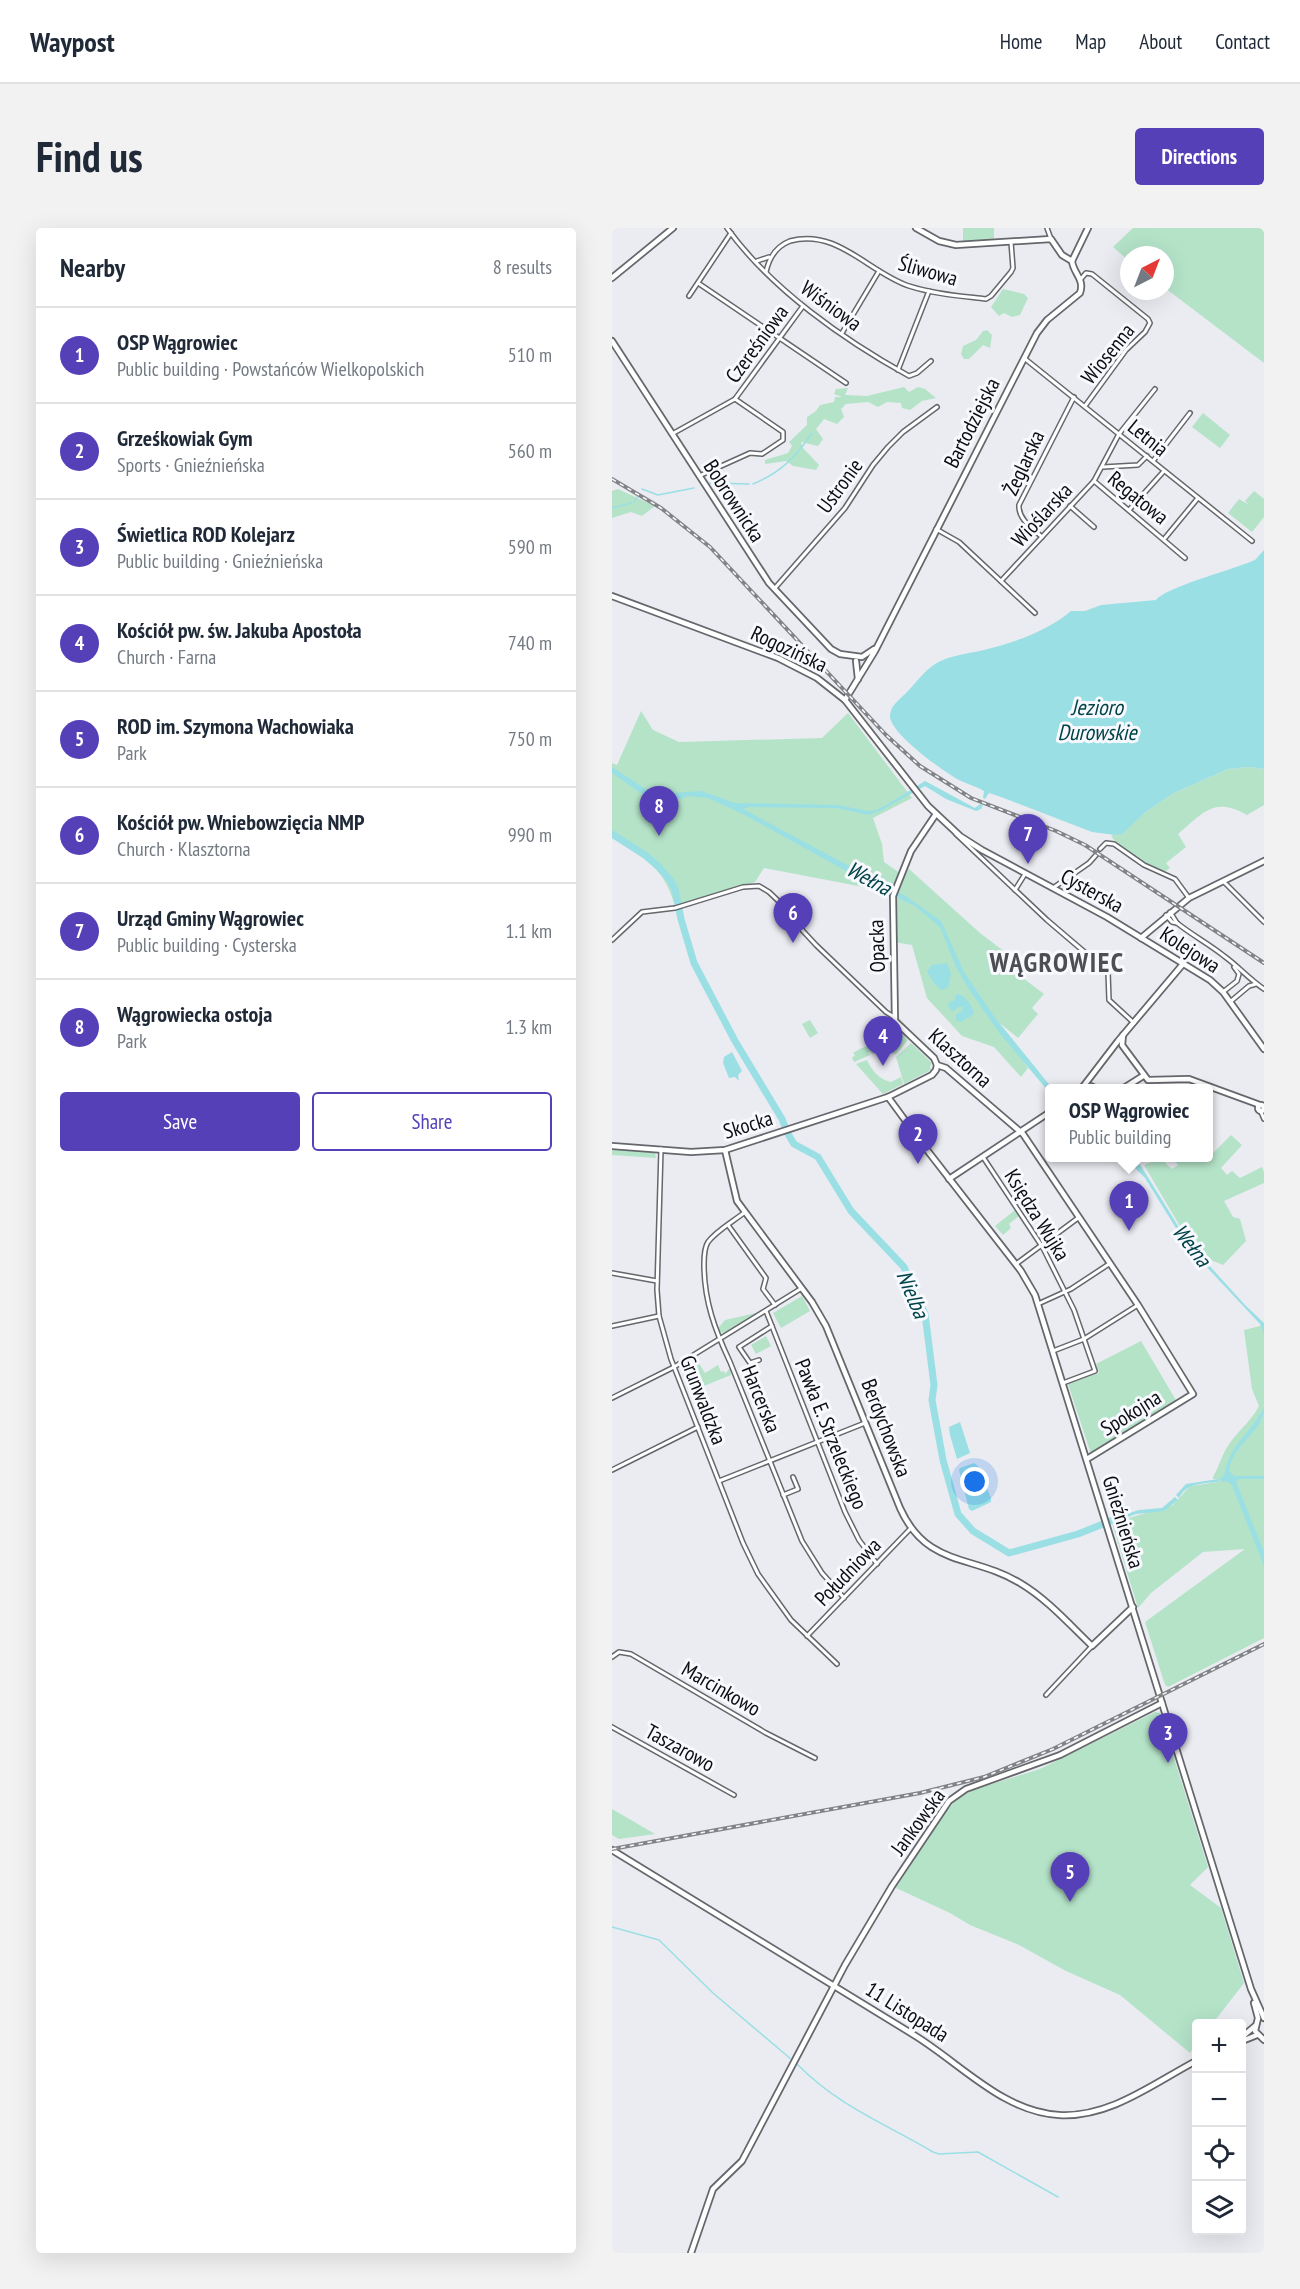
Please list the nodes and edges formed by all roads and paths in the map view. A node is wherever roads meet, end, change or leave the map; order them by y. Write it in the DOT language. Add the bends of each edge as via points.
graph roads {
  1 [pos="673,228"];
  2 [pos="916,228"];
  3 [pos="1047,228"];
  4 [pos="1088,228"];
  5 [pos="729,230"];
  6 [pos="1050,239"];
  7 [pos="1011,242"];
  8 [pos="771,256"];
  9 [pos="757,261"];
  10 [pos="1072,261"];
  11 [pos="879,271"];
  12 [pos="766,272"];
  13 [pos="612,278"];
  14 [pos="1080,280"];
  15 [pos="698,283"];
  16 [pos="929,291"];
  17 [pos="689,296"];
  18 [pos="803,306"];
  19 [pos="842,333"];
  20 [pos="780,339"];
  21 [pos="612,341"];
  22 [pos="1024,358"];
  23 [pos="931,361"];
  24 [pos="898,370"];
  25 [pos="846,383"];
  26 [pos="1155,389"];
  27 [pos="1074,397"];
  28 [pos="735,399"];
  29 [pos="1085,406"];
  30 [pos="937,407"];
  31 [pos="1190,413"];
  32 [pos="672,434"];
  33 [pos="1119,434"];
  34 [pos="1147,456"];
  35 [pos="1153,461"];
  36 [pos="1103,467"];
  37 [pos="1165,471"];
  38 [pos="698,476"];
  39 [pos="1094,481"];
  40 [pos="1198,498"];
  41 [pos="1070,506"];
  42 [pos="1129,510"];
  43 [pos="1094,528"];
  44 [pos="936,529"];
  45 [pos="1042,537"];
  46 [pos="1164,539"];
  47 [pos="1252,541"];
  48 [pos="1185,558"];
  49 [pos="1001,581"];
  50 [pos="774,590"];
  51 [pos="612,596"];
  52 [pos="1035,613"];
  53 [pos="877,644"];
  54 [pos="858,660"];
  55 [pos="865,665"];
  56 [pos="858,679"];
  57 [pos="845,700"];
  58 [pos="936,814"];
  59 [pos="953,830"];
  60 [pos="1100,849"];
  61 [pos="1097,854"];
  62 [pos="992,856"];
  63 [pos="1264,861"];
  64 [pos="985,864"];
  65 [pos="1025,873"];
  66 [pos="1223,880"];
  67 [pos="1053,888"];
  68 [pos="1015,890"];
  69 [pos="1189,898"];
  70 [pos="1168,914"];
  71 [pos="1264,922"];
  72 [pos="1141,938"];
  73 [pos="612,940"];
  74 [pos="1230,960"];
  75 [pos="1183,964"];
  76 [pos="1256,984"];
  77 [pos="1264,989"];
  78 [pos="1223,992"];
  79 [pos="1230,1002"];
  80 [pos="894,1017"];
  81 [pos="1134,1023"];
  82 [pos="1124,1035"];
  83 [pos="1264,1049"];
  84 [pos="937,1065"];
  85 [pos="1143,1076"];
  86 [pos="1088,1084"];
  87 [pos="1131,1084"];
  88 [pos="1200,1084"];
  89 [pos="1213,1089"];
  90 [pos="888,1097"];
  91 [pos="1262,1108"];
  92 [pos="1045,1116"];
  93 [pos="1264,1119"];
  94 [pos="1020,1132"];
  95 [pos="612,1146"];
  96 [pos="661,1149"];
  97 [pos="725,1150"];
  98 [pos="982,1156"];
  99 [pos="949,1179"];
  100 [pos="745,1212"];
  101 [pos="1080,1217"];
  102 [pos="728,1226"];
  103 [pos="1041,1245"];
  104 [pos="1111,1263"];
  105 [pos="1016,1265"];
  106 [pos="612,1273"];
  107 [pos="657,1281"];
  108 [pos="802,1288"];
  109 [pos="1066,1292"];
  110 [pos="1038,1304"];
  111 [pos="775,1305"];
  112 [pos="1138,1305"];
  113 [pos="766,1311"];
  114 [pos="659,1316"];
  115 [pos="612,1326"];
  116 [pos="772,1326"];
  117 [pos="1084,1338"];
  118 [pos="719,1339"];
  119 [pos="1054,1350"];
  120 [pos="759,1360"];
  121 [pos="674,1367"];
  122 [pos="1063,1383"];
  123 [pos="1192,1394"];
  124 [pos="612,1398"];
  125 [pos="866,1423"];
  126 [pos="698,1427"];
  127 [pos="817,1442"];
  128 [pos="1087,1459"];
  129 [pos="770,1461"];
  130 [pos="612,1470"];
  131 [pos="793,1477"];
  132 [pos="719,1481"];
  133 [pos="783,1495"];
  134 [pos="911,1528"];
  135 [pos="877,1564"];
  136 [pos="844,1598"];
  137 [pos="1133,1607"];
  138 [pos="807,1636"];
  139 [pos="1092,1646"];
  140 [pos="612,1657"];
  141 [pos="837,1664"];
  142 [pos="1046,1695"];
  143 [pos="1162,1703"];
  144 [pos="612,1726"];
  145 [pos="815,1758"];
  146 [pos="734,1795"];
  147 [pos="614,1851"];
  148 [pos="834,1986"];
  149 [pos="1253,1995"];
  150 [pos="1264,2019"];
  151 [pos="1256,2024"];
  152 [pos="1246,2035"];
  153 [pos="1262,2037"];
  154 [pos="1246,2039"];
  155 [pos="1192,2064"];
  156 [pos="691,2253"];
  1 -- 13 [label="street"];
  2 -- 7 [label="street" via="951,245"];
  3 -- 6 [label="street"];
  4 -- 10 [label="street"];
  5 -- 9 [label="street, Wiśniowa"];
  5 -- 15 [label="street"];
  6 -- 7 [label="street"];
  6 -- 10 [label="street"];
  7 -- 16 [label="street, Śliwowa" via="1013,268 986,299"];
  8 -- 9 [label="street, Śliwowa"];
  8 -- 11 [label="street, Śliwowa" via="787,242 817,236 828,238"];
  8 -- 12 [label="street"];
  9 -- 12 [label="street, Wiśniowa"];
  10 -- 14 [label="street"];
  11 -- 16 [label="street, Śliwowa"];
  11 -- 19 [label="street"];
  12 -- 18 [label="street, Wiśniowa"];
  14 -- 22 [label="street, Bartodziejska" via="1079,295 1044,322"];
  14 -- 29 [label="street, Wiosenna" via="1086,273 1092,274 1148,319 1149,328 1126,350"];
  15 -- 17 [label="street"];
  15 -- 20 [label="street"];
  16 -- 24 [label="street"];
  18 -- 19 [label="street, Wiśniowa"];
  18 -- 20 [label="street, Czereśniowa"];
  19 -- 24 [label="street, Wiśniowa"];
  20 -- 25 [label="street"];
  20 -- 28 [label="street, Czereśniowa"];
  21 -- 32 [label="street, Bobrownicka"];
  22 -- 27 [label="street, Letnia"];
  22 -- 44 [label="street, Bartodziejska"];
  23 -- 24 [label="street" via="909,376"];
  26 -- 33 [label="street, Wioślarska"];
  27 -- 29 [label="street, Letnia"];
  27 -- 45 [label="street, Żeglarska" via="1019,505 1022,517"];
  28 -- 32 [label="street, Czereśniowa"];
  28 -- 38 [label="street" via="783,432 783,440 762,454 750,453"];
  29 -- 33 [label="street, Letnia"];
  30 -- 50 [label="street, Ustronie" via="888,447 845,508"];
  31 -- 35 [label="street"];
  32 -- 38 [label="street, Bobrownicka"];
  33 -- 34 [label="street, Letnia"];
  33 -- 36 [label="street, Wioślarska"];
  34 -- 35 [label="street, Letnia"];
  34 -- 36 [label="street" via="1138,465"];
  35 -- 37 [label="street, Letnia"];
  36 -- 39 [label="street, Wioślarska"];
  37 -- 40 [label="street, Letnia"];
  37 -- 42 [label="street"];
  38 -- 50 [label="street, Bobrownicka"];
  39 -- 41 [label="street, Wioślarska"];
  39 -- 42 [label="street, Regatowa"];
  40 -- 46 [label="street, Regatowa"];
  40 -- 47 [label="street, Letnia"];
  41 -- 43 [label="street"];
  41 -- 45 [label="street, Wioślarska"];
  42 -- 46 [label="street, Regatowa"];
  44 -- 49 [label="street" via="960,542"];
  44 -- 53 [label="street, Bartodziejska"];
  45 -- 49 [label="street, Wioślarska"];
  46 -- 48 [label="street, Regatowa"];
  49 -- 52 [label="street"];
  50 -- 54 [label="street, Bobrownicka" via="830,648"];
  51 -- 57 [label="street, Rogozińska" via="793,665"];
  53 -- 54 [label="street, Bartodziejska"];
  53 -- 55 [label="street, Bartodziejska"];
  54 -- 55 [label="street, Bobrownicka"];
  54 -- 55 [label="street" via="859,667"];
  54 -- 56 [label="street"];
  55 -- 56 [label="street, Bartodziejska"];
  56 -- 57 [label="street, Bartodziejska"];
  57 -- 58 [label="street, Rogozińska"];
  58 -- 59 [label="street, Cysterska"];
  58 -- 80 [label="street, Opacka" via="917,841 892,900"];
  59 -- 62 [label="street, Cysterska"];
  59 -- 64 [label="street"];
  60 -- 69 [label="street" via="1106,843 1114,844 1144,865 1175,879"];
  61 -- 67 [label="street"];
  62 -- 64 [label="street" via="986,858"];
  62 -- 65 [label="street, Cysterska"];
  63 -- 66 [label="street"];
  64 -- 68 [label="street"];
  65 -- 67 [label="street, Cysterska"];
  65 -- 68 [label="street"];
  66 -- 69 [label="street"];
  66 -- 71 [label="street"];
  67 -- 72 [label="street, Cysterska"];
  68 -- 81 [label="street" via="1108,972 1109,1000"];
  69 -- 70 [label="street"];
  70 -- 72 [label="street"];
  70 -- 74 [label="street" via="1173,922"];
  72 -- 75 [label="street, Kolejowa"];
  73 -- 80 [label="street, Klasztorna" via="640,913 683,906 752,885 763,887 836,966"];
  74 -- 76 [label="street"];
  74 -- 78 [label="street" via="1239,977"];
  75 -- 78 [label="street, Kolejowa"];
  75 -- 81 [label="street"];
  76 -- 77 [label="street"];
  76 -- 79 [label="street"];
  78 -- 79 [label="street, Kolejowa"];
  79 -- 83 [label="street, Kolejowa"];
  80 -- 84 [label="street, Klasztorna"];
  81 -- 82 [label="street"];
  82 -- 85 [label="street" via="1122,1045"];
  82 -- 86 [label="street"];
  84 -- 90 [label="street, Skocka" via="932,1075"];
  84 -- 94 [label="street, Klasztorna" via="946,1068"];
  85 -- 87 [label="street"];
  85 -- 88 [label="street" via="1150,1080 1187,1079"];
  89 -- 91 [label="street"];
  90 -- 97 [label="street, Skocka"];
  90 -- 99 [label="street, Gnieźnieńska"];
  91 -- 93 [label="street"];
  92 -- 94 [label="street"];
  94 -- 98 [label="street"];
  94 -- 101 [label="street, Klasztorna"];
  95 -- 96 [label="street, Skocka"];
  96 -- 97 [label="street, Skocka"];
  96 -- 107 [label="street, Grunwaldzka"];
  97 -- 100 [label="street, Berdychowska" via="735,1196"];
  98 -- 99 [label="street"];
  98 -- 103 [label="street, Księdza Wujka"];
  99 -- 105 [label="street, Gnieźnieńska"];
  100 -- 102 [label="street, Harcerska"];
  100 -- 108 [label="street, Berdychowska"];
  101 -- 103 [label="street"];
  101 -- 104 [label="street, Klasztorna"];
  102 -- 111 [label="street" via="766,1278 763,1289"];
  102 -- 118 [label="street, Harcerska" via="709,1241 704,1253 706,1298"];
  103 -- 105 [label="street"];
  103 -- 109 [label="street, Księdza Wujka"];
  104 -- 109 [label="street"];
  104 -- 112 [label="street, Klasztorna"];
  105 -- 110 [label="street, Gnieźnieńska"];
  106 -- 107 [label="street"];
  107 -- 114 [label="street, Grunwaldzka"];
  108 -- 111 [label="street"];
  108 -- 125 [label="street, Berdychowska" via="833,1339"];
  109 -- 110 [label="street"];
  109 -- 117 [label="street, Księdza Wujka"];
  110 -- 119 [label="street, Gnieźnieńska"];
  111 -- 113 [label="street"];
  112 -- 117 [label="street"];
  112 -- 123 [label="street, Klasztorna"];
  113 -- 116 [label="street, Pawła E. Strzeleckiego"];
  113 -- 118 [label="street"];
  114 -- 115 [label="street"];
  114 -- 121 [label="street, Grunwaldzka"];
  116 -- 120 [label="street" via="739,1347 750,1363"];
  116 -- 127 [label="street, Pawła E. Strzeleckiego"];
  117 -- 119 [label="street"];
  117 -- 122 [label="street, Księdza Wujka" via="1095,1371"];
  118 -- 121 [label="street"];
  118 -- 129 [label="street, Harcerska"];
  119 -- 122 [label="street, Gnieźnieńska"];
  121 -- 124 [label="street"];
  121 -- 126 [label="street, Grunwaldzka"];
  122 -- 128 [label="street, Gnieźnieńska"];
  123 -- 128 [label="street, Spokojna"];
  125 -- 127 [label="street"];
  125 -- 134 [label="street, Berdychowska"];
  126 -- 130 [label="street"];
  126 -- 132 [label="street, Grunwaldzka"];
  127 -- 129 [label="street"];
  127 -- 135 [label="street, Pawła E. Strzeleckiego" via="849,1521"];
  128 -- 137 [label="street, Gnieźnieńska"];
  129 -- 132 [label="street"];
  129 -- 133 [label="street, Harcerska"];
  131 -- 133 [label="street" via="798,1489"];
  132 -- 138 [label="street, Grunwaldzka" via="758,1574"];
  133 -- 136 [label="street, Harcerska" via="813,1560"];
  134 -- 135 [label="street, Południowa"];
  134 -- 139 [label="street, Berdychowska" via="939,1553 1001,1573 1030,1589"];
  135 -- 136 [label="street, Południowa"];
  136 -- 138 [label="street, Południowa"];
  137 -- 139 [label="street"];
  137 -- 143 [label="street, Gnieźnieńska"];
  138 -- 141 [label="street, Grunwaldzka"];
  139 -- 142 [label="street"];
  140 -- 145 [label="street, Marcinkowo" via="619,1652 631,1654"];
  143 -- 148 [label="street, Jankowska" via="1053,1758 971,1787 954,1797 892,1886"];
  143 -- 149 [label="street, Gnieźnieńska"];
  144 -- 146 [label="street, Taszarowo"];
  147 -- 148 [label="street, 11 Listopada"];
  148 -- 155 [label="street, 11 Listopada" via="922,2040 1008,2100 1044,2113 1078,2115 1105,2109"];
  148 -- 156 [label="street, Jankowska" via="742,2161 710,2194"];
  149 -- 150 [label="street, Gnieźnieńska"];
  149 -- 151 [label="street, Gnieźnieńska"];
  150 -- 151 [label="street"];
  151 -- 152 [label="street"];
  151 -- 153 [label="street, Gnieźnieńska"];
  153 -- 154 [label="street"];
}
